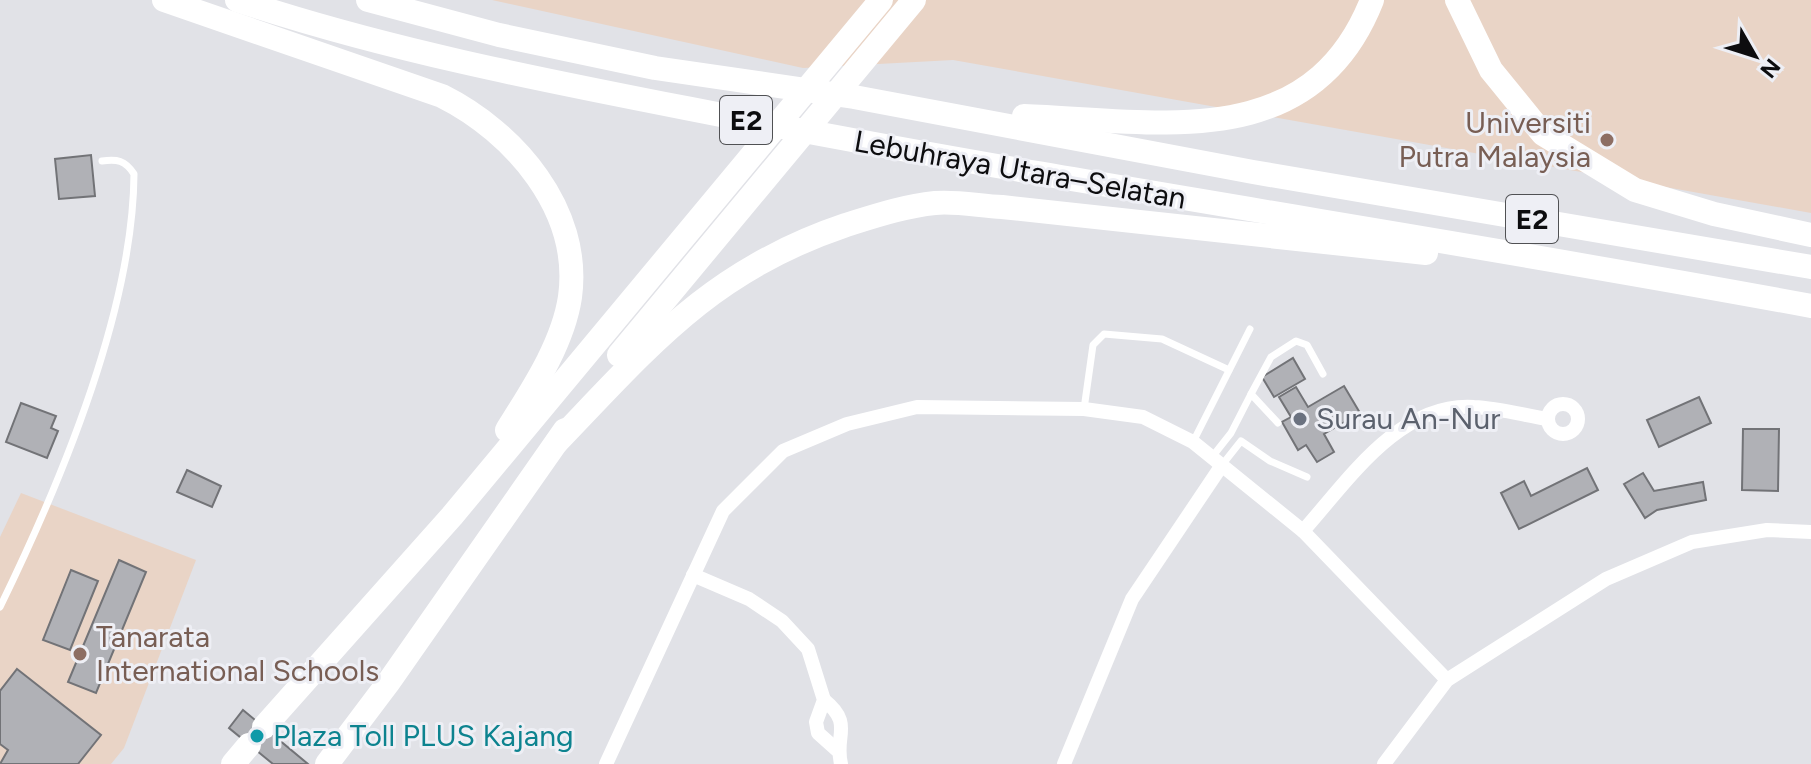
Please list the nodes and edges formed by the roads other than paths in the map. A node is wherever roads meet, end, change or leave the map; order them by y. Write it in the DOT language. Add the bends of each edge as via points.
graph roads {
  1 [pos="164,0"];
  2 [pos="237,0"];
  3 [pos="368,0"];
  4 [pos="881,0"];
  5 [pos="914,0"];
  6 [pos="1372,0"];
  7 [pos="1457,0"];
  8 [pos="974,118"];
  9 [pos="102,161"];
  10 [pos="1811,235"];
  11 [pos="1811,267"];
  12 [pos="1627,271"];
  13 [pos="1811,306"];
  14 [pos="1250,329"];
  15 [pos="1229,370"];
  16 [pos="1323,374"];
  17 [pos="1251,394"];
  18 [pos="1084,409"];
  19 [pos="1547,419"];
  20 [pos="1278,423"];
  21 [pos="1231,433"];
  22 [pos="1241,441"];
  23 [pos="557,442"];
  24 [pos="1193,442"];
  25 [pos="1217,461"];
  26 [pos="1307,477"];
  27 [pos="452,516"];
  28 [pos="1303,531"];
  29 [pos="1811,532"];
  30 [pos="693,575"];
  31 [pos="0,607"];
  32 [pos="1447,680"];
  33 [pos="824,700"];
  34 [pos="839,757"];
  35 [pos="233,764"];
  36 [pos="327,764"];
  37 [pos="606,764"];
  38 [pos="1064,764"];
  39 [pos="1384,764"];
  1 -- 27 [label="highway" via="455,103 505,137 548,195 567,240 570,296 549,359"];
  2 -- 12 [label="highway, Lebuhraya Utara–Selatan / E2" via="407,51 669,105 961,161"];
  3 -- 8 [label="highway, Lebuhraya Utara–Selatan / E2" via="655,68"];
  4 -- 27 [label="highway"];
  5 -- 23 [label="highway" via="600,377"];
  6 -- 8 [label="highway" via="1360,31 1340,58 1286,100 1246,116 1206,122"];
  7 -- 10 [label="highway" via="1491,70 1543,134 1635,190"];
  8 -- 11 [label="highway, Lebuhraya Utara–Selatan / E2"];
  9 -- 31 [label="lane" via="116,159 134,174 128,248 95,377 46,508"];
  12 -- 13 [label="highway, Lebuhraya Utara–Selatan / E2"];
  12 -- 23 [label="highway" via="936,203 881,213 832,230 775,253 721,284 662,332"];
  14 -- 15 [label="lane"];
  15 -- 18 [label="lane" via="1162,339 1104,334 1093,345"];
  15 -- 24 [label="lane"];
  16 -- 17 [label="lane" via="1307,345 1296,341 1271,357"];
  17 -- 20 [label="lane"];
  17 -- 21 [label="lane"];
  18 -- 24 [label="street" via="1143,417"];
  18 -- 30 [label="street" via="917,407 847,424 783,451 723,511"];
  19 -- 28 [label="street" via="1472,407 1417,419 1377,449"];
  21 -- 22 [label="lane"];
  21 -- 25 [label="lane"];
  22 -- 25 [label="lane"];
  22 -- 26 [label="lane"];
  23 -- 36 [label="highway"];
  24 -- 25 [label="street"];
  25 -- 28 [label="street"];
  25 -- 38 [label="street" via="1127,607"];
  27 -- 35 [label="highway"];
  28 -- 32 [label="street"];
  29 -- 32 [label="street" via="1767,530 1692,542 1606,579"];
  30 -- 33 [label="street" via="737,592 782,621 814,659"];
  30 -- 37 [label="street"];
  32 -- 39 [label="street"];
  33 -- 34 [label="street" via="842,723"];
  33 -- 34 [label="street" via="818,733"];
}
